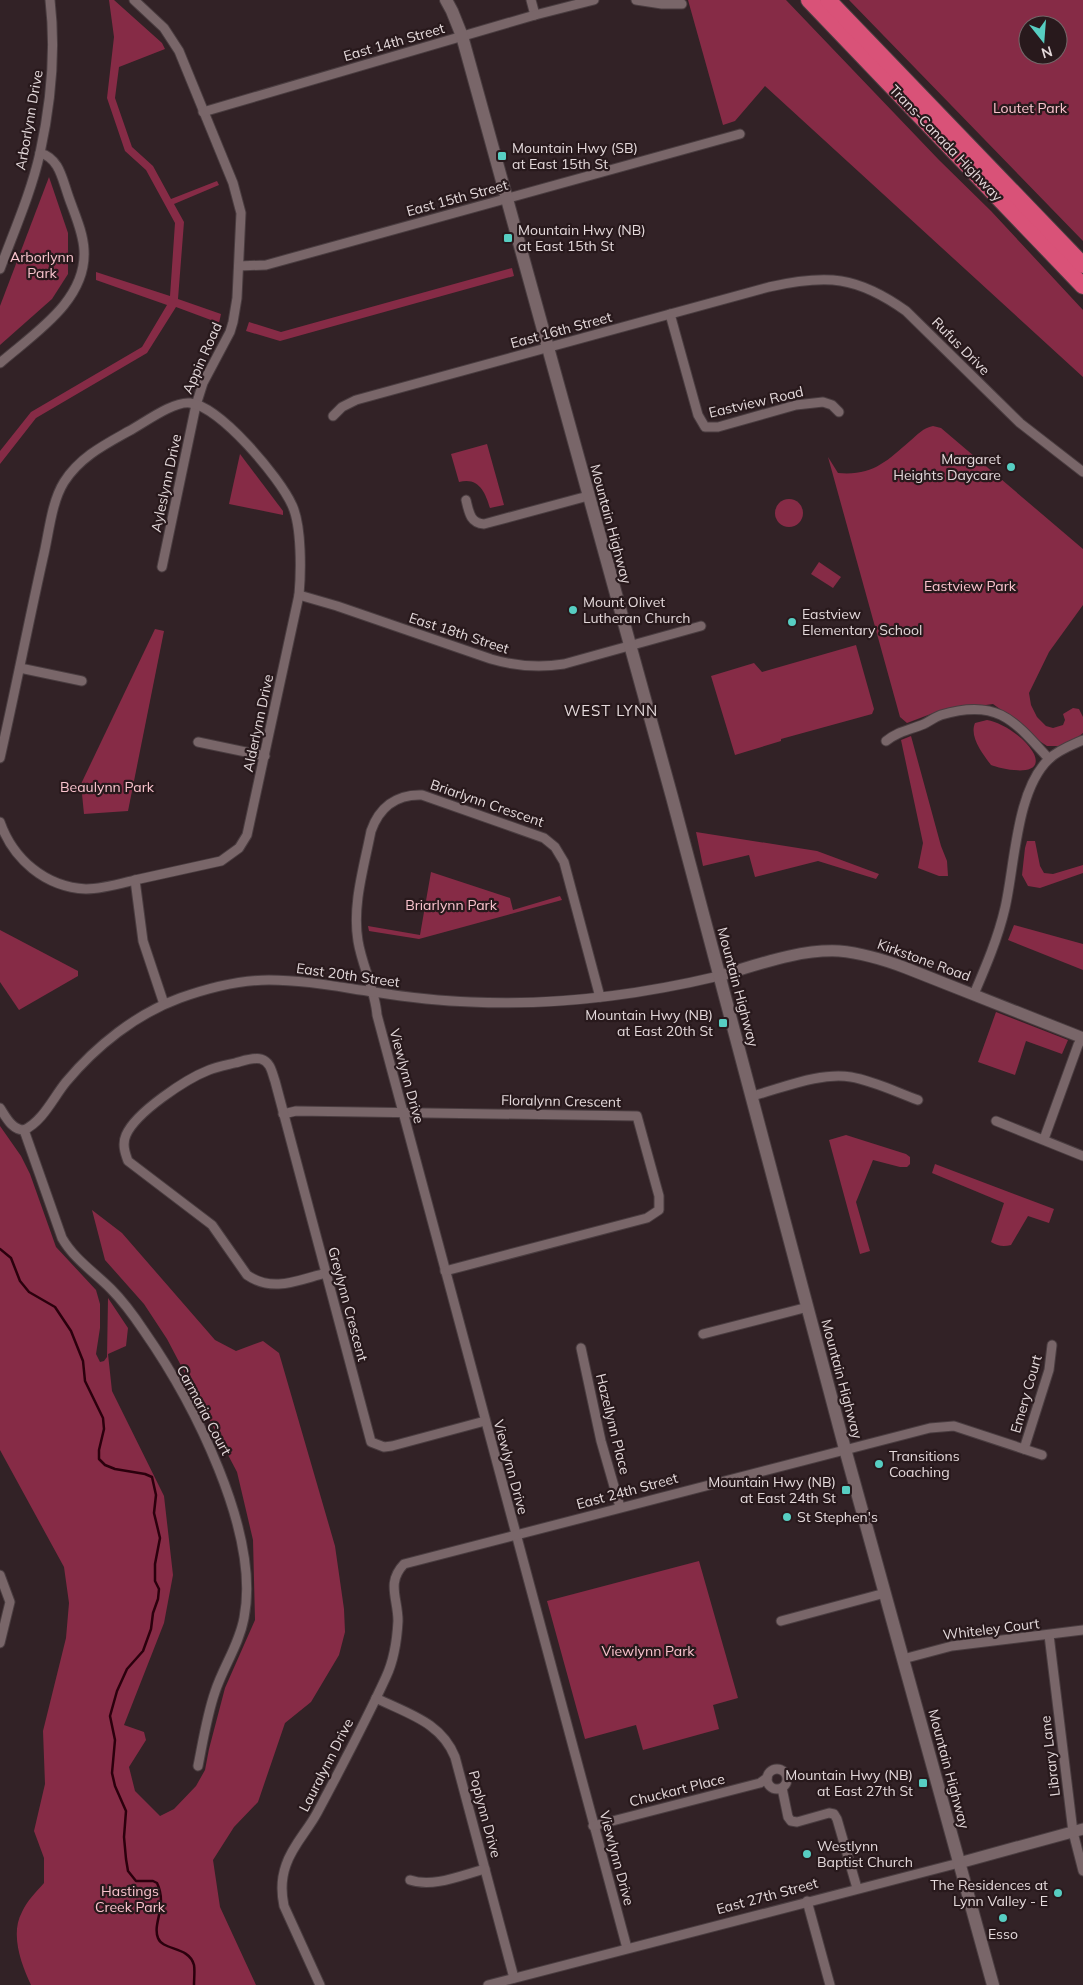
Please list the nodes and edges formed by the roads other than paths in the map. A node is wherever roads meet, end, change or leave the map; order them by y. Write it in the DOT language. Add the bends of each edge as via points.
graph roads {
  1 [pos="50,0"];
  2 [pos="134,0"];
  3 [pos="446,0"];
  4 [pos="531,0"];
  5 [pos="594,0"];
  6 [pos="636,0"];
  7 [pos="809,0"];
  8 [pos="828,0"];
  9 [pos="682,4"];
  10 [pos="535,14"];
  11 [pos="462,36"];
  12 [pos="203,112"];
  13 [pos="740,134"];
  14 [pos="40,153"];
  15 [pos="507,199"];
  16 [pos="1083,265"];
  17 [pos="239,266"];
  18 [pos="0,269"];
  19 [pos="801,280"];
  20 [pos="1083,286"];
  21 [pos="670,314"];
  22 [pos="547,348"];
  23 [pos="0,363"];
  24 [pos="196,405"];
  25 [pos="839,412"];
  26 [pos="333,416"];
  27 [pos="1083,472"];
  28 [pos="588,496"];
  29 [pos="466,500"];
  30 [pos="162,567"];
  31 [pos="299,595"];
  32 [pos="701,626"];
  33 [pos="628,645"];
  34 [pos="20,668"];
  35 [pos="82,681"];
  36 [pos="1083,740"];
  37 [pos="886,741"];
  38 [pos="198,742"];
  39 [pos="265,756"];
  40 [pos="0,758"];
  41 [pos="1049,759"];
  42 [pos="0,822"];
  43 [pos="135,880"];
  44 [pos="719,976"];
  45 [pos="373,992"];
  46 [pos="974,994"];
  47 [pos="600,997"];
  48 [pos="164,1004"];
  49 [pos="1082,1038"];
  50 [pos="752,1096"];
  51 [pos="918,1100"];
  52 [pos="0,1108"];
  53 [pos="403,1113"];
  54 [pos="284,1114"];
  55 [pos="996,1121"];
  56 [pos="24,1130"];
  57 [pos="1044,1140"];
  58 [pos="1083,1156"];
  59 [pos="445,1271"];
  60 [pos="326,1273"];
  61 [pos="808,1307"];
  62 [pos="703,1334"];
  63 [pos="1052,1345"];
  64 [pos="581,1348"];
  65 [pos="485,1421"];
  66 [pos="845,1449"];
  67 [pos="1024,1449"];
  68 [pos="1042,1454"];
  69 [pos="620,1507"];
  70 [pos="515,1534"];
  71 [pos="415,1560"];
  72 [pos="0,1575"];
  73 [pos="885,1593"];
  74 [pos="781,1621"];
  75 [pos="1083,1630"];
  76 [pos="1049,1635"];
  77 [pos="0,1643"];
  78 [pos="903,1659"];
  79 [pos="376,1698"];
  80 [pos="198,1766"];
  81 [pos="767,1778"];
  82 [pos="782,1788"];
  83 [pos="593,1826"];
  84 [pos="1078,1830"];
  85 [pos="959,1862"];
  86 [pos="485,1869"];
  87 [pos="1083,1871"];
  88 [pos="410,1880"];
  89 [pos="857,1888"];
  90 [pos="807,1901"];
  91 [pos="627,1948"];
  92 [pos="514,1978"];
  93 [pos="320,1985"];
  94 [pos="488,1985"];
  95 [pos="830,1985"];
  96 [pos="993,1985"];
  1 -- 14 [label="street, Arborlynn Drive" via="52,60"];
  2 -- 12 [label="street, Appin Road" via="171,37"];
  3 -- 11 [label="main road, Mountain Highway"];
  4 -- 10 [label="street"];
  5 -- 10 [label="street, East 14th Street"];
  6 -- 9 [label="street"];
  7 -- 20 [label="highway, Trans-Canada Highway"];
  8 -- 16 [label="highway, Trans-Canada Highway"];
  10 -- 11 [label="street, East 14th Street"];
  11 -- 12 [label="street, East 14th Street"];
  11 -- 15 [label="main road, Mountain Highway"];
  12 -- 17 [label="street, Appin Road" via="238,200 241,227"];
  13 -- 15 [label="street, East 15th Street"];
  14 -- 18 [label="street, Arborlynn Drive"];
  14 -- 23 [label="street" via="53,158 60,172 80,231 84,260 75,288 58,312"];
  15 -- 17 [label="street, East 15th Street" via="266,265"];
  15 -- 22 [label="main road, Mountain Highway"];
  17 -- 24 [label="street, Appin Road" via="234,322 203,383"];
  19 -- 21 [label="street, East 16th Street"];
  19 -- 27 [label="street, Rufus Drive" via="844,280 891,300 1020,423"];
  21 -- 22 [label="street, East 16th Street"];
  21 -- 25 [label="street, Eastview Road" via="698,415 705,427 718,427 796,405 823,402"];
  22 -- 26 [label="street, East 16th Street" via="356,400"];
  22 -- 28 [label="main road, Mountain Highway"];
  24 -- 30 [label="street, Ayleslynn Drive"];
  24 -- 31 [label="street, Alderlynn Drive" via="204,407 239,435 293,506 297,525"];
  24 -- 34 [label="street, Appin Road" via="180,404 108,443 80,462 65,482 59,491 52,519"];
  28 -- 29 [label="street" via="484,524 471,518"];
  28 -- 33 [label="main road, Mountain Highway"];
  31 -- 33 [label="street, East 18th Street" via="507,664 564,664"];
  31 -- 39 [label="street, Alderlynn Drive"];
  32 -- 33 [label="street, East 18th Street"];
  33 -- 44 [label="main road, Mountain Highway"];
  34 -- 35 [label="street"];
  34 -- 40 [label="street, Appin Road"];
  36 -- 41 [label="street"];
  37 -- 41 [label="street" via="898,732 939,716 978,708 1006,716"];
  38 -- 39 [label="street"];
  39 -- 43 [label="street, Alderlynn Drive" via="251,822 239,848 221,861"];
  41 -- 46 [label="street" via="1030,788 1002,920"];
  42 -- 43 [label="street" via="24,862 57,883 86,889"];
  43 -- 48 [label="street" via="143,941"];
  44 -- 46 [label="street, Kirkstone Road" via="788,957 838,951 885,960"];
  44 -- 47 [label="street, East 20th Street"];
  44 -- 50 [label="main road, Mountain Highway"];
  45 -- 47 [label="street, East 20th Street" via="471,1002 518,1003"];
  45 -- 47 [label="street, Briarlynn Crescent" via="358,940 358,896 375,820 390,803 411,794 524,829 555,846 564,862"];
  45 -- 48 [label="street, East 20th Street" via="294,980 266,980 206,989"];
  45 -- 53 [label="street, Viewlynn Drive"];
  46 -- 49 [label="street, Kirkstone Road"];
  48 -- 56 [label="street, East 20th Street" via="126,1027 94,1052 35,1123"];
  49 -- 57 [label="street"];
  50 -- 51 [label="street" via="816,1079 841,1076 863,1080"];
  50 -- 61 [label="main road, Mountain Highway"];
  52 -- 56 [label="street" via="12,1125"];
  53 -- 54 [label="street, Floralynn Crescent" via="296,1111"];
  53 -- 59 [label="street, Viewlynn Drive"];
  53 -- 59 [label="street, Floralynn Crescent" via="631,1115 637,1116 643,1134 659,1196 659,1210 655,1214"];
  54 -- 60 [label="street, Greylynn Crescent"];
  54 -- 60 [label="street, Greylynn Crescent" via="269,1065 264,1060 253,1059 209,1070 174,1089 130,1128 125,1136 125,1152 128,1161 212,1225 247,1275 255,1280 275,1285"];
  55 -- 57 [label="street"];
  56 -- 80 [label="street, Carmaria Court" via="62,1238 77,1258 112,1290 148,1336 210,1446 233,1511 245,1568 245,1617 214,1693"];
  57 -- 58 [label="street"];
  59 -- 65 [label="street, Viewlynn Drive"];
  60 -- 65 [label="street, Greylynn Crescent" via="371,1442 384,1448"];
  61 -- 62 [label="street"];
  61 -- 66 [label="main road, Mountain Highway"];
  63 -- 67 [label="street, Emery Court" via="1049,1370"];
  64 -- 69 [label="street, Hazellynn Place" via="600,1441"];
  65 -- 70 [label="street, Viewlynn Drive"];
  66 -- 67 [label="street, East 24th Street" via="916,1430 954,1426"];
  66 -- 69 [label="street, East 24th Street"];
  66 -- 73 [label="main road, Mountain Highway"];
  67 -- 68 [label="street, East 24th Street"];
  69 -- 70 [label="street, East 24th Street"];
  70 -- 71 [label="street, East 24th Street"];
  70 -- 83 [label="street, Viewlynn Drive"];
  71 -- 79 [label="street, Lauralynn Drive" via="396,1572 396,1645"];
  72 -- 77 [label="street" via="10,1602"];
  73 -- 74 [label="street"];
  73 -- 78 [label="main road, Mountain Highway"];
  75 -- 76 [label="street, Whiteley Court"];
  76 -- 78 [label="street, Whiteley Court" via="952,1646"];
  76 -- 84 [label="street, Library Lane"];
  78 -- 85 [label="main road, Mountain Highway"];
  79 -- 86 [label="street, Poplynn Drive" via="435,1728 450,1744"];
  79 -- 93 [label="street, Lauralynn Drive" via="316,1815 286,1863 282,1878 284,1906"];
  81 -- 82 [label="street" via="770,1786"];
  81 -- 82 [label="street" via="772,1770 784,1772 787,1782"];
  81 -- 83 [label="street, Chuckart Place" via="760,1783"];
  82 -- 89 [label="street" via="791,1821 834,1814"];
  83 -- 91 [label="street, Viewlynn Drive"];
  84 -- 85 [label="street, East 27th Street"];
  84 -- 87 [label="street, Library Lane"];
  85 -- 89 [label="street, East 27th Street"];
  85 -- 96 [label="main road, Mountain Highway"];
  86 -- 88 [label="street" via="424,1884"];
  86 -- 92 [label="street, Poplynn Drive"];
  89 -- 90 [label="street, East 27th Street"];
  90 -- 91 [label="street, East 27th Street"];
  90 -- 95 [label="street"];
  91 -- 92 [label="street, East 27th Street"];
  92 -- 94 [label="street, East 27th Street"];
}
